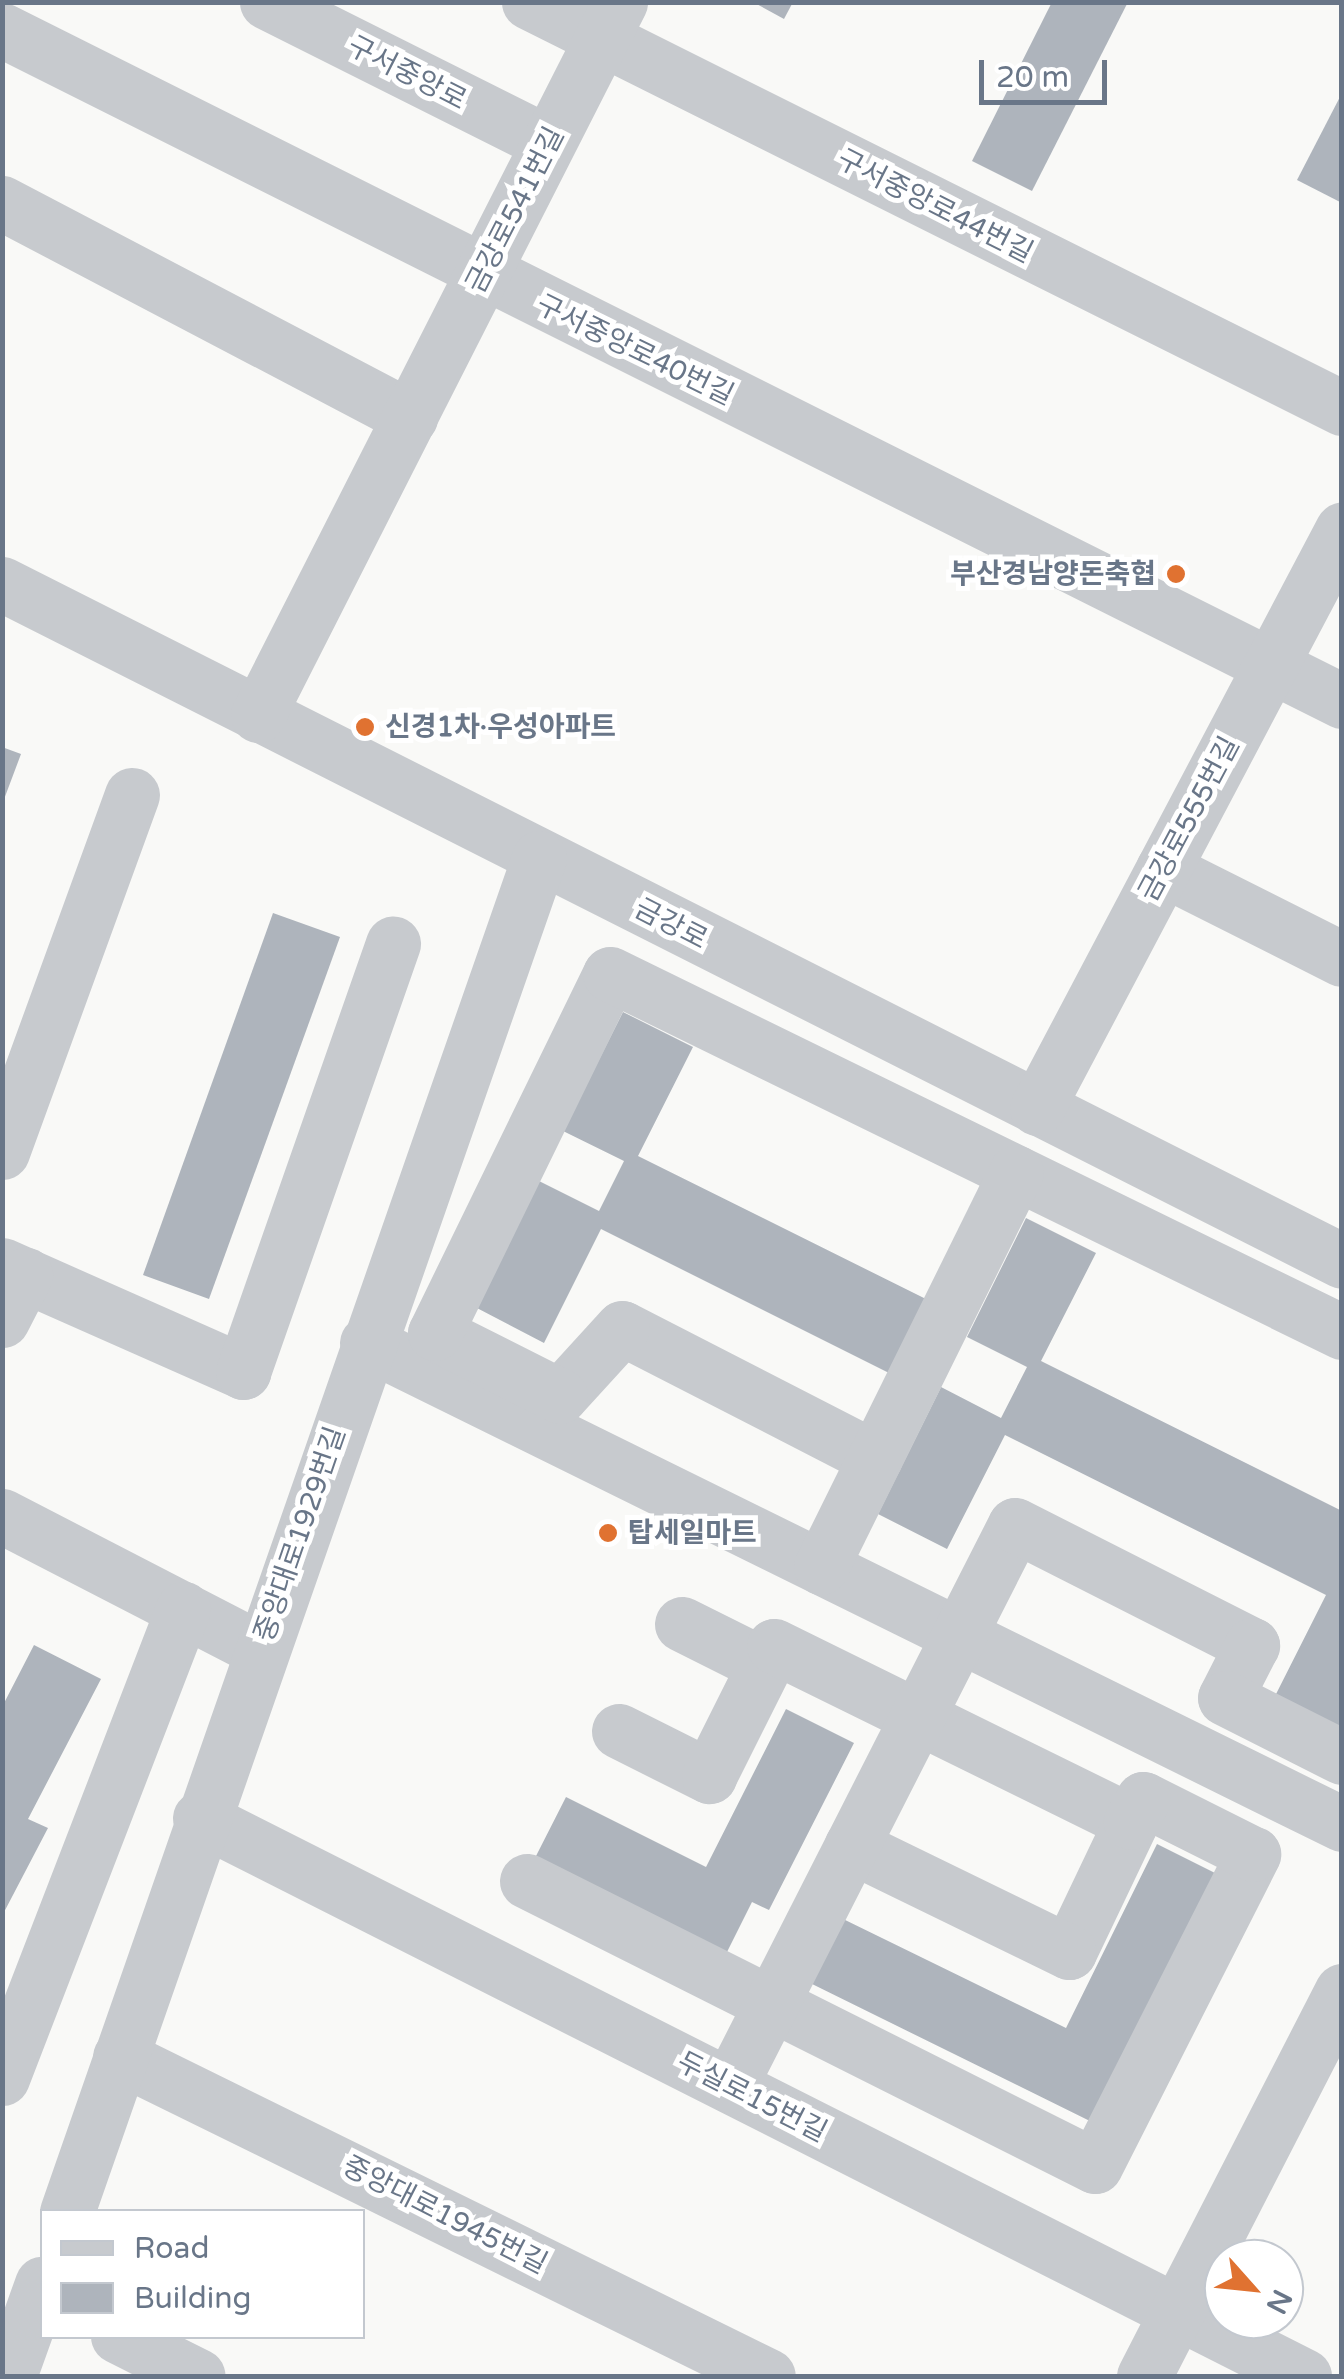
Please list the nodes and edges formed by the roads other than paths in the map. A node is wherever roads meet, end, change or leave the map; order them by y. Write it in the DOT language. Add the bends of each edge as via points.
graph roads {
  1 [pos="267,2"];
  2 [pos="529,2"];
  3 [pos="610,21"];
  4 [pos="2,30"];
  5 [pos="548,143"];
  6 [pos="2,204"];
  7 [pos="482,274"];
  8 [pos="1342,408"];
  9 [pos="410,417"];
  10 [pos="1342,530"];
  11 [pos="2,584"];
  12 [pos="1270,666"];
  13 [pos="1342,701"];
  14 [pos="258,715"];
  15 [pos="132,795"];
  16 [pos="539,858"];
  17 [pos="1163,868"];
  18 [pos="394,944"];
  19 [pos="1342,959"];
  20 [pos="1037,1108"];
  21 [pos="2,1152"];
  22 [pos="1016,1173"];
  23 [pos="1342,1261"];
  24 [pos="10,1287"];
  25 [pos="1342,1332"];
  26 [pos="367,1343"];
  27 [pos="875,1458"];
  28 [pos="2,1516"];
  29 [pos="821,1567"];
  30 [pos="183,1609"];
  31 [pos="682,1624"];
  32 [pos="959,1635"];
  33 [pos="260,1648"];
  34 [pos="764,1664"];
  35 [pos="917,1718"];
  36 [pos="618,1731"];
  37 [pos="1342,1757"];
  38 [pos="200,1818"];
  39 [pos="1132,1822"];
  40 [pos="1342,1824"];
  41 [pos="852,1846"];
  42 [pos="527,1881"];
  43 [pos="1342,1991"];
  44 [pos="772,2003"];
  45 [pos="120,2057"];
  46 [pos="2,2078"];
  47 [pos="730,2085"];
  48 [pos="68,2209"];
  49 [pos="31,2290"];
  50 [pos="1177,2312"];
  51 [pos="124,2339"];
  52 [pos="9,2376"];
  53 [pos="198,2376"];
  54 [pos="768,2376"];
  55 [pos="1144,2376"];
  56 [pos="1304,2376"];
  1 -- 5 [label="street, 구서중앙로"];
  2 -- 3 [label="street, 구서중앙로44번길"];
  3 -- 5 [label="street, 금강로541번길"];
  3 -- 8 [label="street, 구서중앙로44번길"];
  4 -- 7 [label="street, 구서중앙로40번길"];
  5 -- 7 [label="street, 금강로541번길"];
  6 -- 9 [label="street"];
  7 -- 9 [label="street, 금강로541번길"];
  7 -- 12 [label="street, 구서중앙로40번길"];
  9 -- 14 [label="street, 금강로541번길"];
  10 -- 12 [label="street, 금강로555번길"];
  11 -- 14 [label="street, 금강로"];
  12 -- 13 [label="street, 구서중앙로40번길"];
  12 -- 17 [label="street, 금강로555번길"];
  14 -- 16 [label="street, 금강로"];
  15 -- 21 [label="street"];
  16 -- 20 [label="street, 금강로"];
  16 -- 26 [label="street, 중앙대로1929번길"];
  17 -- 19 [label="street"];
  17 -- 20 [label="street, 금강로555번길"];
  18 -- 24 [label="street" via="243,1372"];
  20 -- 23 [label="street, 금강로"];
  22 -- 25 [label="street"];
  22 -- 27 [label="street"];
  22 -- 27 [label="street" via="610,974 434,1333 560,1396 622,1328"];
  26 -- 29 [label="street"];
  26 -- 33 [label="street, 중앙대로1929번길"];
  27 -- 29 [label="street"];
  28 -- 30 [label="street"];
  29 -- 32 [label="street"];
  30 -- 33 [label="street"];
  30 -- 46 [label="street"];
  31 -- 34 [label="street"];
  32 -- 35 [label="street"];
  32 -- 37 [label="street" via="1014,1525 1252,1646 1225,1698"];
  32 -- 40 [label="street"];
  33 -- 38 [label="street, 중앙대로1929번길"];
  34 -- 35 [label="street" via="774,1646"];
  34 -- 36 [label="street" via="709,1776"];
  35 -- 39 [label="street"];
  35 -- 41 [label="street"];
  38 -- 45 [label="street, 중앙대로1929번길"];
  38 -- 47 [label="street, 두실로15번길"];
  39 -- 41 [label="street" via="1069,1952"];
  39 -- 44 [label="street" via="1143,1799 1252,1854 1095,2166"];
  41 -- 44 [label="street"];
  42 -- 44 [label="street"];
  43 -- 50 [label="street"];
  44 -- 47 [label="street"];
  45 -- 48 [label="street, 중앙대로1929번길"];
  45 -- 54 [label="street, 중앙대로1945번길"];
  47 -- 50 [label="street, 두실로15번길"];
  49 -- 52 [label="street"];
  50 -- 55 [label="street"];
  50 -- 56 [label="street, 두실로15번길"];
  51 -- 53 [label="street"];
}
